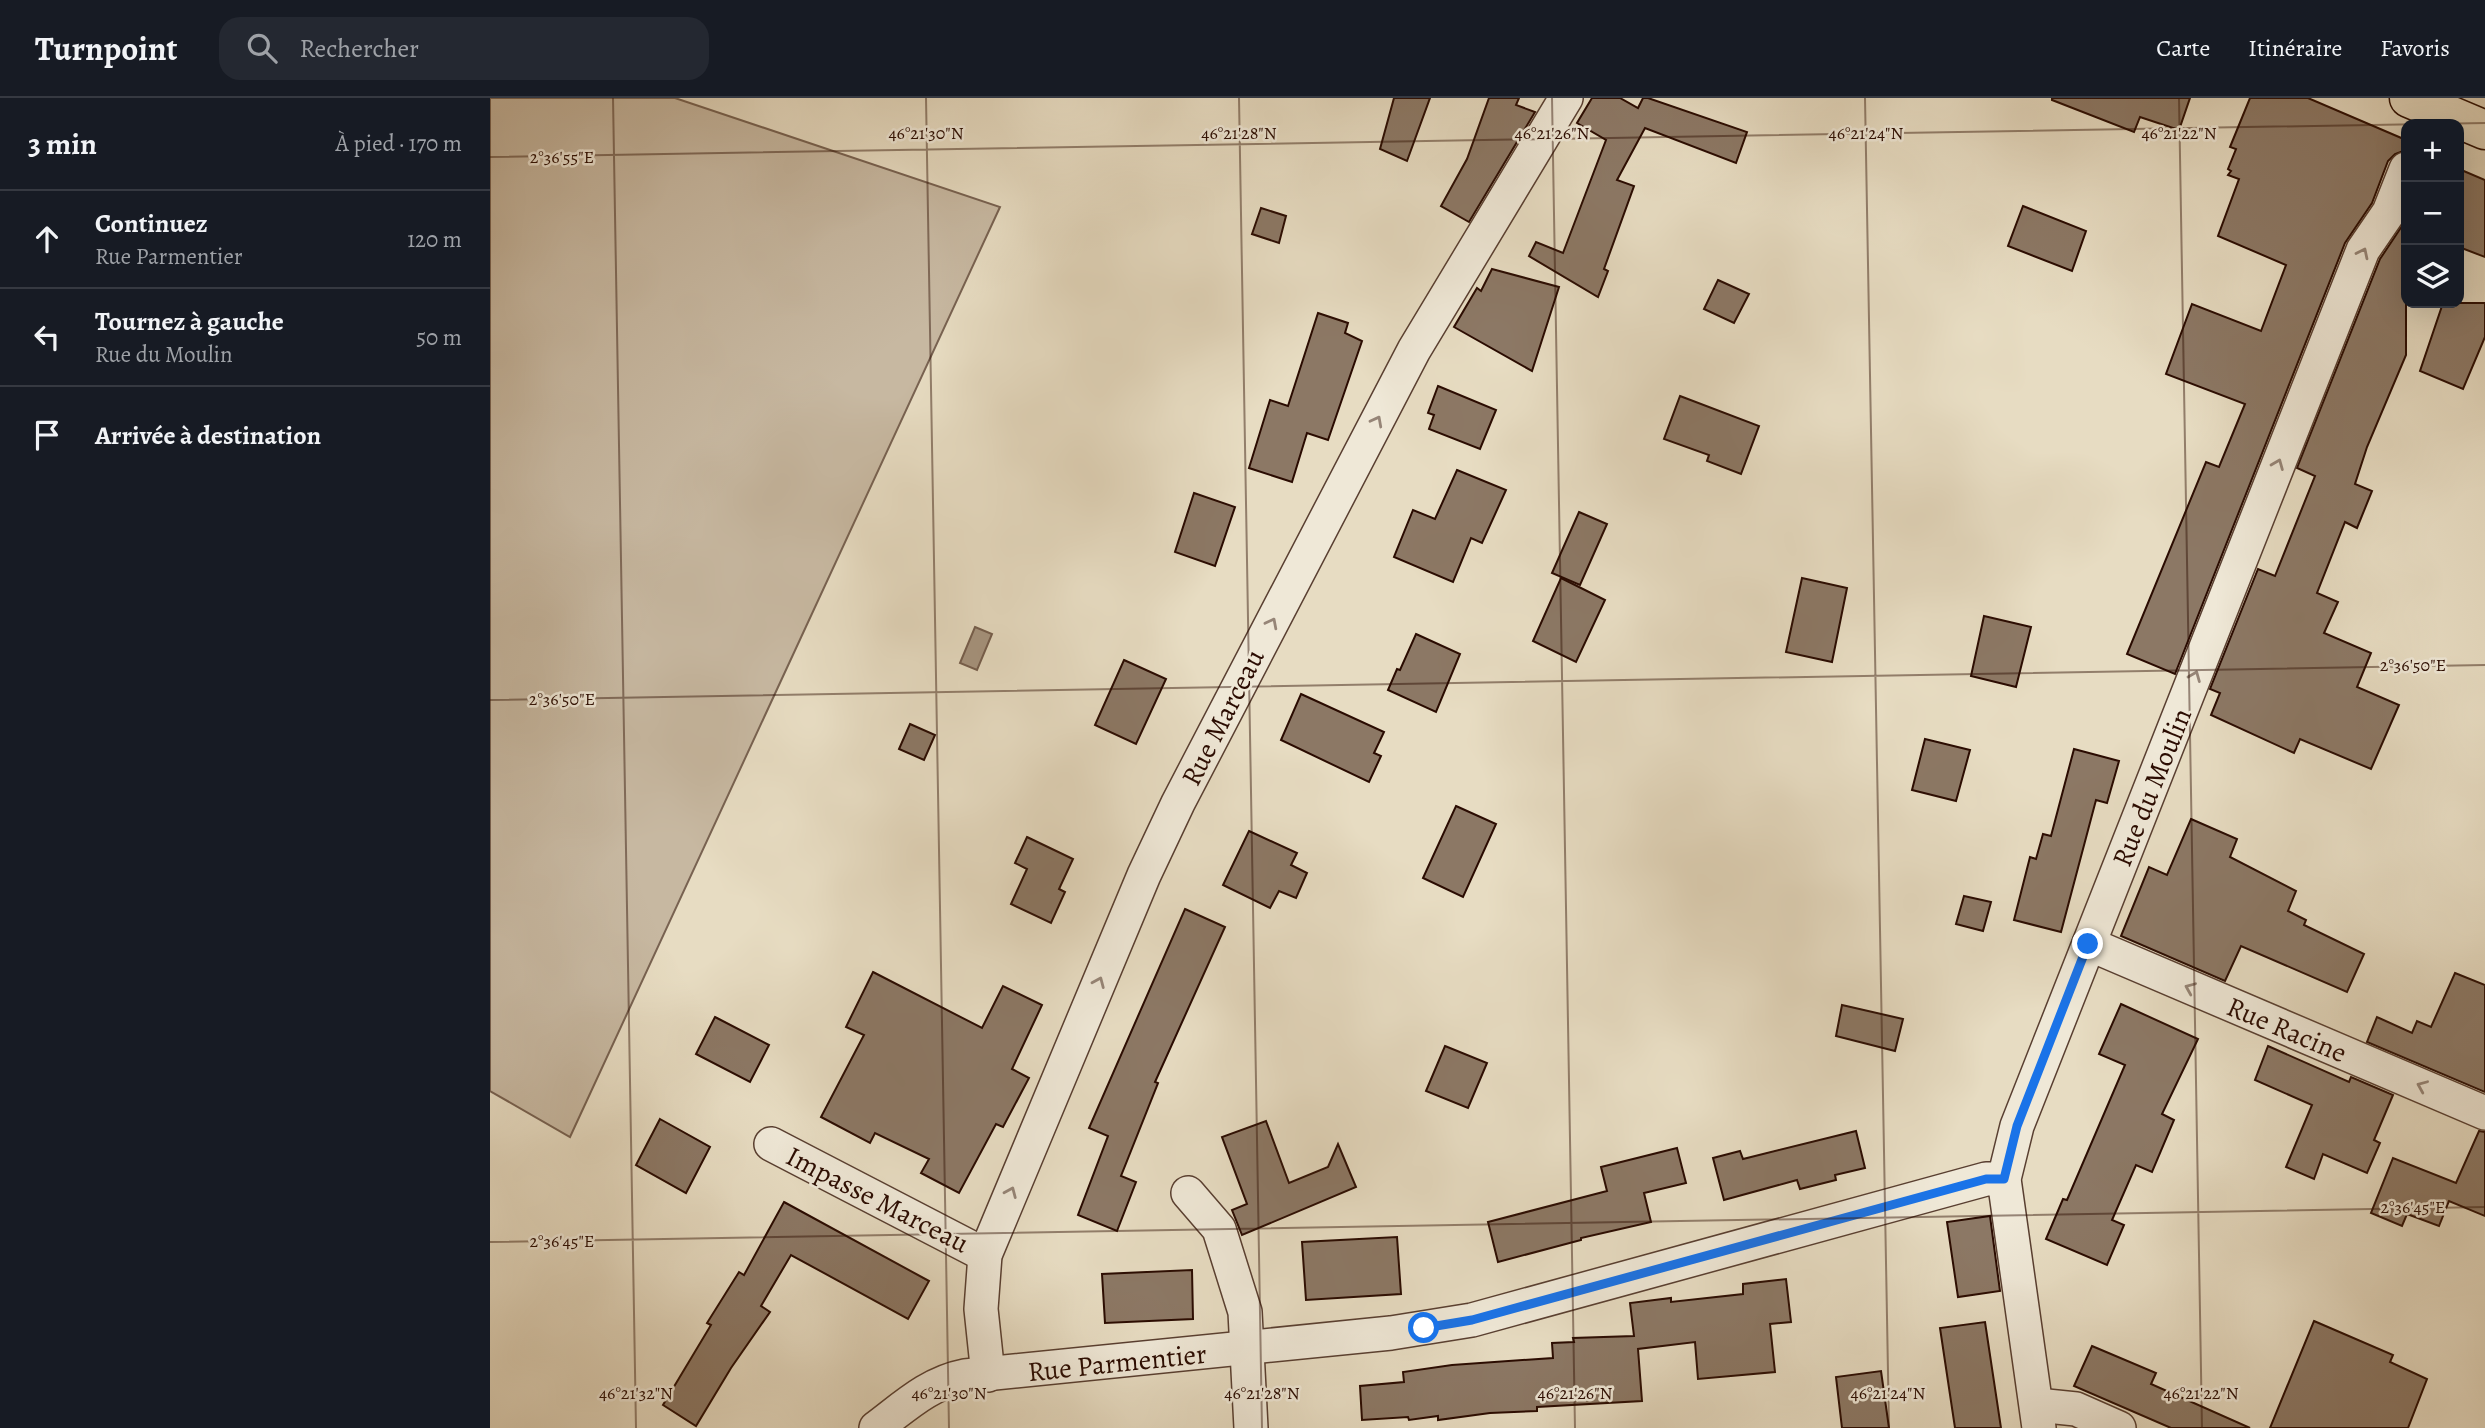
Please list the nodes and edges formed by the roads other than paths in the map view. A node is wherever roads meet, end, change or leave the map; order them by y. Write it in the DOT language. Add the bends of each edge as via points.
graph roads {
  1 [pos="1566,98"];
  2 [pos="2424,107"];
  3 [pos="2485,130"];
  4 [pos="2401,182"];
  5 [pos="2088,944"];
  6 [pos="2485,1113"];
  7 [pos="771,1144"];
  8 [pos="2004,1179"];
  9 [pos="1188,1193"];
  10 [pos="985,1255"];
  11 [pos="1246,1348"];
  12 [pos="988,1375"];
  13 [pos="2038,1417"];
  14 [pos="876,1428"];
  15 [pos="1251,1428"];
  16 [pos="2119,1428"];
  10 -- 1 [label="street, Rue Marceau, one-way" via="1178,803 1414,350"];
  2 -- 3 [label="main road"];
  5 -- 4 [label="street, Rue du Moulin, one-way" via="2363,250 2389,212"];
  6 -- 5 [label="street, Rue Racine, one-way"];
  5 -- 8 [label="street, Rue du Moulin" via="2017,1126"];
  7 -- 10 [label="street, Impasse Marceau"];
  8 -- 11 [label="street, Rue Parmentier" via="1986,1179 1472,1320"];
  8 -- 13 [label="street, Rue du Moulin"];
  9 -- 11 [label="street, Rue Parmentier" via="1219,1228 1245,1312"];
  10 -- 12 [label="street, Rue Marceau" via="981,1309"];
  11 -- 12 [label="street, Rue Parmentier"];
  11 -- 15 [label="street"];
  12 -- 14 [label="street, Rue Parmentier" via="946,1380"];
  13 -- 16 [label="street" via="2076,1409"];
}
